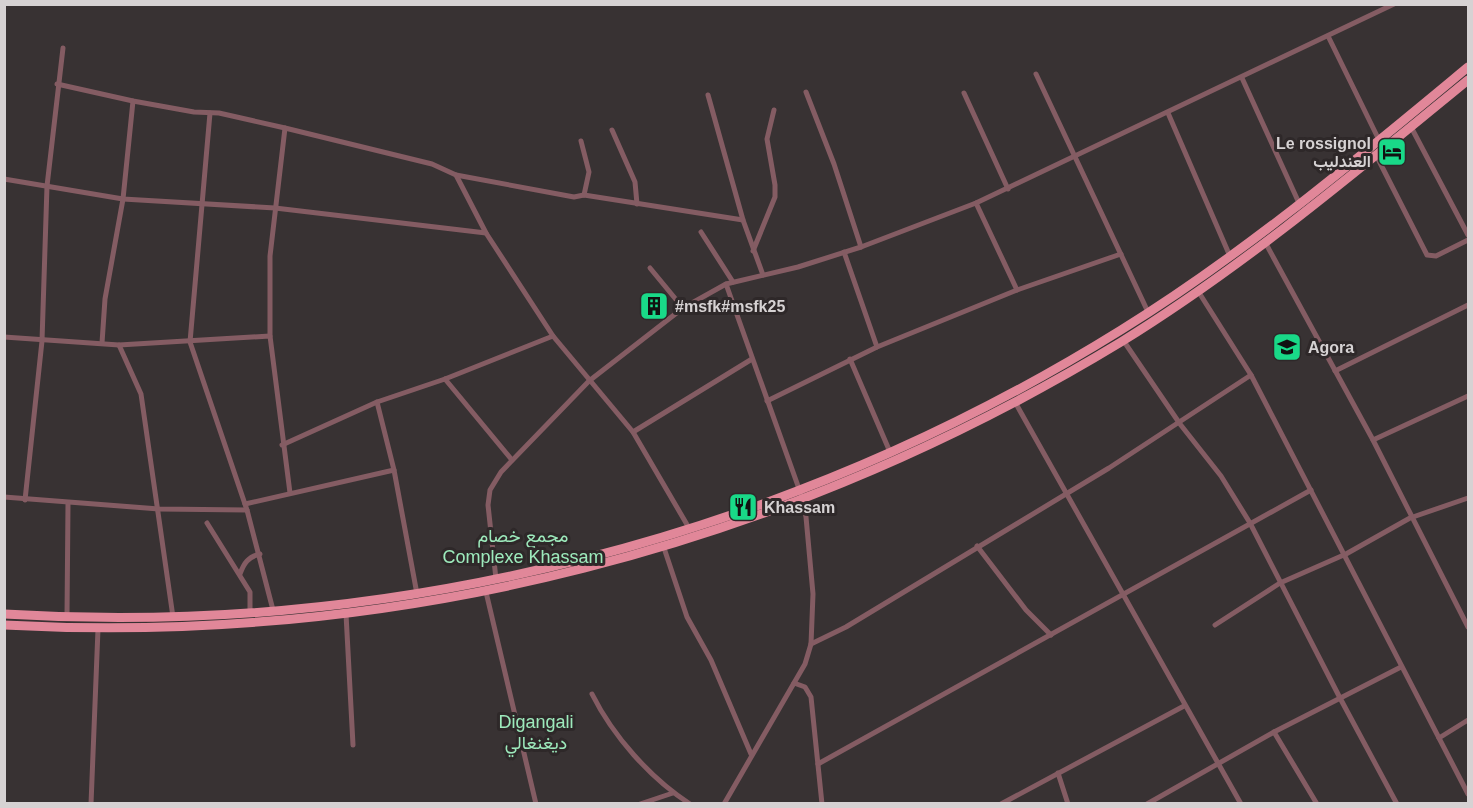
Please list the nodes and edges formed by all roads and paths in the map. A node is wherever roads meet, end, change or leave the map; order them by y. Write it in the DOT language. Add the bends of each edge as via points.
graph roads {
  1 [pos="1394,4"];
  2 [pos="1328,36"];
  3 [pos="63,48"];
  4 [pos="1468,67"];
  5 [pos="1036,74"];
  6 [pos="1242,78"];
  7 [pos="1468,80"];
  8 [pos="57,84"];
  9 [pos="806,92"];
  10 [pos="964,93"];
  11 [pos="708,95"];
  12 [pos="133,101"];
  13 [pos="774,110"];
  14 [pos="210,113"];
  15 [pos="1168,113"];
  16 [pos="1408,123"];
  17 [pos="285,128"];
  18 [pos="612,130"];
  19 [pos="581,141"];
  20 [pos="1379,148"];
  21 [pos="1077,157"];
  22 [pos="456,176"];
  23 [pos="4,179"];
  24 [pos="46,186"];
  25 [pos="1008,189"];
  26 [pos="584,195"];
  27 [pos="123,199"];
  28 [pos="202,203"];
  29 [pos="976,203"];
  30 [pos="1299,203"];
  31 [pos="637,204"];
  32 [pos="275,208"];
  33 [pos="743,220"];
  34 [pos="701,232"];
  35 [pos="486,233"];
  36 [pos="1468,235"];
  37 [pos="1468,240"];
  38 [pos="1265,242"];
  39 [pos="861,247"];
  40 [pos="753,250"];
  41 [pos="843,252"];
  42 [pos="1121,254"];
  43 [pos="1229,254"];
  44 [pos="650,268"];
  45 [pos="764,275"];
  46 [pos="733,282"];
  47 [pos="726,284"];
  48 [pos="1017,290"];
  49 [pos="1197,291"];
  50 [pos="1468,305"];
  51 [pos="683,308"];
  52 [pos="1148,312"];
  53 [pos="270,336"];
  54 [pos="553,336"];
  55 [pos="4,337"];
  56 [pos="1123,340"];
  57 [pos="42,341"];
  58 [pos="190,342"];
  59 [pos="102,343"];
  60 [pos="119,345"];
  61 [pos="877,347"];
  62 [pos="752,359"];
  63 [pos="850,360"];
  64 [pos="1335,371"];
  65 [pos="1251,375"];
  66 [pos="445,379"];
  67 [pos="588,381"];
  68 [pos="1468,396"];
  69 [pos="767,401"];
  70 [pos="377,402"];
  71 [pos="1015,402"];
  72 [pos="1180,424"];
  73 [pos="633,432"];
  74 [pos="1373,440"];
  75 [pos="282,445"];
  76 [pos="890,453"];
  77 [pos="512,460"];
  78 [pos="394,470"];
  79 [pos="1311,490"];
  80 [pos="290,493"];
  81 [pos="1066,494"];
  82 [pos="801,496"];
  83 [pos="4,497"];
  84 [pos="1468,498"];
  85 [pos="25,500"];
  86 [pos="68,504"];
  87 [pos="246,507"];
  88 [pos="159,509"];
  89 [pos="1410,518"];
  90 [pos="1250,522"];
  91 [pos="207,523"];
  92 [pos="689,530"];
  93 [pos="977,546"];
  94 [pos="664,548"];
  95 [pos="260,554"];
  96 [pos="1346,554"];
  97 [pos="240,574"];
  98 [pos="496,579"];
  99 [pos="1280,584"];
  100 [pos="486,592"];
  101 [pos="417,594"];
  102 [pos="1122,595"];
  103 [pos="273,612"];
  104 [pos="250,613"];
  105 [pos="4,614"];
  106 [pos="345,614"];
  107 [pos="172,617"];
  108 [pos="68,618"];
  109 [pos="4,625"];
  110 [pos="1215,625"];
  111 [pos="1468,627"];
  112 [pos="98,629"];
  113 [pos="1051,636"];
  114 [pos="811,644"];
  115 [pos="1401,667"];
  116 [pos="794,683"];
  117 [pos="592,694"];
  118 [pos="1340,698"];
  119 [pos="1184,706"];
  120 [pos="1468,720"];
  121 [pos="1274,732"];
  122 [pos="1439,738"];
  123 [pos="353,745"];
  124 [pos="751,754"];
  125 [pos="1219,763"];
  126 [pos="818,765"];
  127 [pos="1058,773"];
  128 [pos="673,793"];
  129 [pos="1468,794"];
  130 [pos="1157,801"];
  131 [pos="91,804"];
  132 [pos="536,804"];
  133 [pos="640,804"];
  134 [pos="690,804"];
  135 [pos="724,804"];
  136 [pos="822,804"];
  137 [pos="1001,804"];
  138 [pos="1068,804"];
  139 [pos="1147,804"];
  140 [pos="1241,804"];
  141 [pos="1317,804"];
  142 [pos="1397,804"];
  1 -- 2 [label="street"];
  2 -- 6 [label="street"];
  2 -- 20 [label="street"];
  3 -- 8 [label="street"];
  4 -- 16 [label="highway"];
  5 -- 21 [label="street"];
  6 -- 15 [label="street"];
  6 -- 30 [label="street"];
  7 -- 16 [label="highway"];
  8 -- 12 [label="street"];
  8 -- 24 [label="street"];
  9 -- 39 [label="street"];
  10 -- 25 [label="street"];
  11 -- 33 [label="street"];
  12 -- 14 [label="street"];
  12 -- 27 [label="street"];
  13 -- 40 [label="street" via="767,139 775,198"];
  14 -- 17 [label="street"];
  14 -- 28 [label="street"];
  15 -- 21 [label="street"];
  15 -- 43 [label="street"];
  16 -- 20 [label="highway"];
  16 -- 36 [label="street"];
  17 -- 22 [label="street" via="432,164"];
  17 -- 32 [label="street"];
  18 -- 31 [label="street" via="635,182"];
  19 -- 26 [label="street" via="589,172"];
  20 -- 30 [label="highway"];
  20 -- 37 [label="street" via="1427,255 1436,256"];
  20 -- 38 [label="highway"];
  21 -- 25 [label="street"];
  21 -- 42 [label="street"];
  22 -- 26 [label="street" via="574,197"];
  22 -- 35 [label="street"];
  23 -- 24 [label="street"];
  24 -- 27 [label="street"];
  24 -- 57 [label="street"];
  25 -- 29 [label="street"];
  26 -- 31 [label="street"];
  27 -- 28 [label="street"];
  27 -- 59 [label="street" via="105,299"];
  28 -- 32 [label="street"];
  28 -- 58 [label="street"];
  29 -- 39 [label="street"];
  29 -- 48 [label="street"];
  30 -- 43 [label="highway"];
  31 -- 33 [label="street"];
  32 -- 35 [label="street"];
  32 -- 53 [label="street" via="270,256"];
  33 -- 40 [label="street"];
  34 -- 46 [label="street"];
  35 -- 54 [label="street"];
  38 -- 49 [label="highway"];
  38 -- 64 [label="street"];
  39 -- 41 [label="street"];
  40 -- 45 [label="street"];
  41 -- 45 [label="street"];
  41 -- 61 [label="street"];
  42 -- 48 [label="street"];
  42 -- 52 [label="street"];
  43 -- 52 [label="highway"];
  44 -- 51 [label="street"];
  45 -- 46 [label="street"];
  46 -- 47 [label="street"];
  47 -- 51 [label="street"];
  47 -- 62 [label="street"];
  48 -- 61 [label="street"];
  49 -- 56 [label="highway"];
  49 -- 65 [label="street"];
  50 -- 64 [label="street"];
  51 -- 67 [label="street"];
  52 -- 76 [label="highway" via="1000,399"];
  53 -- 58 [label="street"];
  53 -- 75 [label="street"];
  54 -- 66 [label="street"];
  54 -- 67 [label="street"];
  55 -- 57 [label="street"];
  56 -- 71 [label="highway"];
  56 -- 72 [label="street"];
  57 -- 59 [label="street"];
  57 -- 85 [label="street"];
  58 -- 60 [label="street"];
  58 -- 87 [label="street"];
  59 -- 60 [label="street"];
  60 -- 88 [label="street" via="141,394"];
  61 -- 63 [label="street"];
  62 -- 69 [label="street"];
  62 -- 73 [label="street"];
  63 -- 69 [label="street"];
  63 -- 76 [label="street"];
  64 -- 74 [label="street"];
  65 -- 72 [label="street"];
  65 -- 79 [label="street"];
  66 -- 70 [label="street"];
  66 -- 77 [label="street"];
  67 -- 73 [label="street"];
  67 -- 77 [label="street"];
  68 -- 74 [label="street"];
  69 -- 82 [label="street"];
  70 -- 75 [label="street"];
  70 -- 78 [label="street"];
  71 -- 81 [label="street"];
  71 -- 82 [label="highway" via="894,461"];
  72 -- 81 [label="street"];
  72 -- 90 [label="street" via="1221,476"];
  73 -- 92 [label="street"];
  74 -- 89 [label="street"];
  75 -- 80 [label="street"];
  76 -- 82 [label="highway"];
  77 -- 98 [label="street" via="490,490 488,505"];
  78 -- 80 [label="street"];
  78 -- 101 [label="street"];
  79 -- 90 [label="street"];
  79 -- 96 [label="street"];
  80 -- 87 [label="street"];
  81 -- 93 [label="street"];
  81 -- 102 [label="street"];
  82 -- 92 [label="highway"];
  82 -- 94 [label="highway"];
  82 -- 114 [label="street" via="813,594"];
  83 -- 85 [label="street"];
  84 -- 89 [label="street"];
  85 -- 86 [label="street"];
  86 -- 88 [label="street"];
  86 -- 108 [label="street"];
  87 -- 88 [label="street"];
  87 -- 95 [label="street"];
  88 -- 107 [label="street"];
  89 -- 96 [label="street"];
  89 -- 111 [label="street"];
  90 -- 99 [label="street"];
  90 -- 102 [label="street"];
  91 -- 97 [label="street"];
  92 -- 98 [label="highway" via="581,561"];
  93 -- 113 [label="street"];
  93 -- 114 [label="street" via="846,627"];
  94 -- 100 [label="highway"];
  94 -- 124 [label="street" via="687,617 711,660"];
  95 -- 97 [label="street" via="251,556"];
  95 -- 103 [label="street"];
  96 -- 99 [label="street"];
  96 -- 115 [label="street"];
  97 -- 104 [label="street" via="250,592"];
  98 -- 101 [label="highway"];
  99 -- 110 [label="street"];
  99 -- 118 [label="street"];
  100 -- 106 [label="highway"];
  100 -- 132 [label="street"];
  101 -- 103 [label="highway"];
  102 -- 113 [label="street"];
  102 -- 119 [label="street"];
  103 -- 104 [label="highway"];
  104 -- 107 [label="highway"];
  105 -- 108 [label="highway"];
  106 -- 112 [label="highway" via="228,626"];
  106 -- 123 [label="street"];
  107 -- 108 [label="highway"];
  109 -- 112 [label="highway"];
  112 -- 131 [label="street"];
  113 -- 126 [label="street"];
  114 -- 116 [label="street"];
  115 -- 118 [label="street"];
  115 -- 122 [label="street"];
  116 -- 124 [label="street"];
  116 -- 126 [label="street" via="805,687 811,697"];
  117 -- 128 [label="street" via="617,735"];
  118 -- 121 [label="street"];
  118 -- 142 [label="street"];
  119 -- 125 [label="street"];
  119 -- 127 [label="street"];
  120 -- 122 [label="street"];
  121 -- 125 [label="street"];
  121 -- 141 [label="street"];
  122 -- 129 [label="street"];
  124 -- 135 [label="street"];
  125 -- 130 [label="street"];
  125 -- 140 [label="street"];
  126 -- 136 [label="street"];
  127 -- 137 [label="street"];
  127 -- 138 [label="street"];
  128 -- 133 [label="street"];
  128 -- 134 [label="street"];
  130 -- 139 [label="street"];
}
